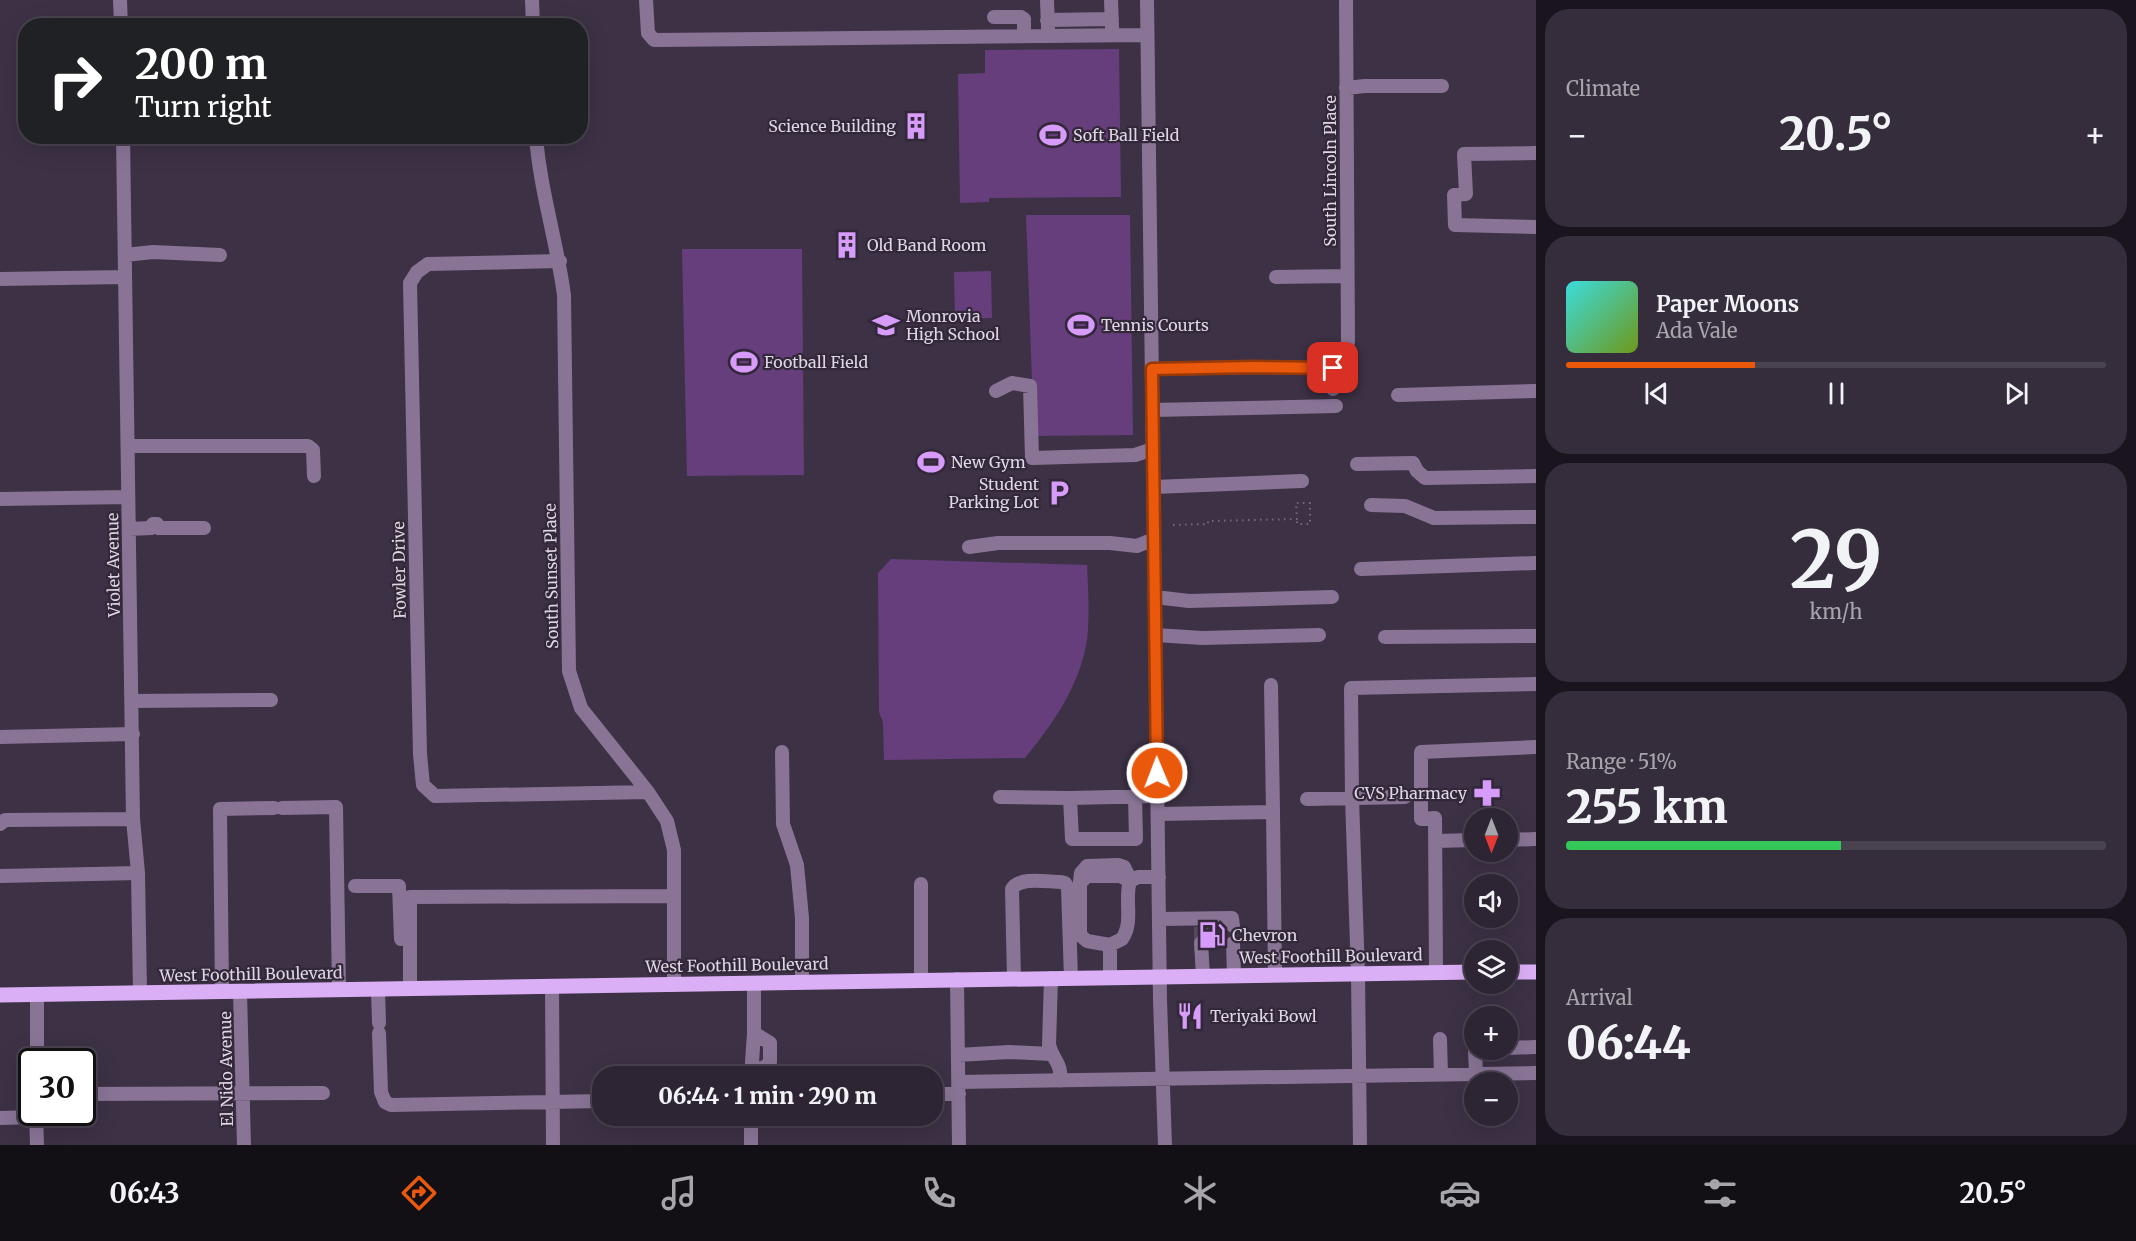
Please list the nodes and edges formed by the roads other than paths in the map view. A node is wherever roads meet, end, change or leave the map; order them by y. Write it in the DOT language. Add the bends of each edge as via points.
graph roads {
  1 [pos="120,0"];
  2 [pos="532,0"];
  3 [pos="646,0"];
  4 [pos="1047,0"];
  5 [pos="1111,0"];
  6 [pos="1147,0"];
  7 [pos="1346,0"];
  8 [pos="994,17"];
  9 [pos="121,18"];
  10 [pos="533,18"];
  11 [pos="1112,19"];
  12 [pos="1047,20"];
  13 [pos="1112,35"];
  14 [pos="1148,35"];
  15 [pos="1024,36"];
  16 [pos="1048,36"];
  17 [pos="1442,86"];
  18 [pos="1346,88"];
  19 [pos="123,144"];
  20 [pos="537,144"];
  21 [pos="1536,153"];
  22 [pos="1536,226"];
  23 [pos="125,255"];
  24 [pos="220,255"];
  25 [pos="560,261"];
  26 [pos="1347,276"];
  27 [pos="125,277"];
  28 [pos="1275,278"];
  29 [pos="0,279"];
  30 [pos="1348,342"];
  31 [pos="1152,369"];
  32 [pos="1333,389"];
  33 [pos="1536,391"];
  34 [pos="996,392"];
  35 [pos="1398,396"];
  36 [pos="1336,406"];
  37 [pos="1152,410"];
  38 [pos="128,446"];
  39 [pos="1153,449"];
  40 [pos="1357,464"];
  41 [pos="314,476"];
  42 [pos="1536,476"];
  43 [pos="1302,481"];
  44 [pos="1154,487"];
  45 [pos="128,497"];
  46 [pos="0,499"];
  47 [pos="1371,505"];
  48 [pos="1536,517"];
  49 [pos="204,528"];
  50 [pos="129,529"];
  51 [pos="1154,539"];
  52 [pos="969,547"];
  53 [pos="1536,563"];
  54 [pos="1361,569"];
  55 [pos="1155,597"];
  56 [pos="1332,597"];
  57 [pos="1156,635"];
  58 [pos="1319,635"];
  59 [pos="1536,636"];
  60 [pos="1385,637"];
  61 [pos="1536,684"];
  62 [pos="1271,686"];
  63 [pos="271,700"];
  64 [pos="132,701"];
  65 [pos="133,734"];
  66 [pos="0,737"];
  67 [pos="1536,747"];
  68 [pos="782,752"];
  69 [pos="648,792"];
  70 [pos="1135,796"];
  71 [pos="1158,796"];
  72 [pos="1000,797"];
  73 [pos="1406,797"];
  74 [pos="1070,798"];
  75 [pos="1352,798"];
  76 [pos="1307,799"];
  77 [pos="1273,812"];
  78 [pos="1158,814"];
  79 [pos="133,819"];
  80 [pos="0,824"];
  81 [pos="1536,839"];
  82 [pos="1464,840"];
  83 [pos="1518,840"];
  84 [pos="1436,841"];
  85 [pos="138,873"];
  86 [pos="0,876"];
  87 [pos="1159,877"];
  88 [pos="1131,881"];
  89 [pos="921,884"];
  90 [pos="1074,885"];
  91 [pos="355,886"];
  92 [pos="674,896"];
  93 [pos="1159,920"];
  94 [pos="1233,926"];
  95 [pos="1201,943"];
  96 [pos="1233,943"];
  97 [pos="1110,945"];
  98 [pos="1464,972"];
  99 [pos="1518,972"];
  100 [pos="1536,972"];
  101 [pos="1436,973"];
  102 [pos="1358,974"];
  103 [pos="1275,975"];
  104 [pos="1203,976"];
  105 [pos="1234,976"];
  106 [pos="1110,977"];
  107 [pos="1160,977"];
  108 [pos="1051,978"];
  109 [pos="1071,978"];
  110 [pos="921,979"];
  111 [pos="1014,979"];
  112 [pos="957,980"];
  113 [pos="802,981"];
  114 [pos="754,983"];
  115 [pos="674,985"];
  116 [pos="552,987"];
  117 [pos="406,989"];
  118 [pos="339,990"];
  119 [pos="378,990"];
  120 [pos="222,992"];
  121 [pos="240,992"];
  122 [pos="140,993"];
  123 [pos="37,994"];
  124 [pos="0,995"];
  125 [pos="1440,1039"];
  126 [pos="1536,1047"];
  127 [pos="37,1048"];
  128 [pos="1518,1048"];
  129 [pos="1051,1054"];
  130 [pos="958,1055"];
  131 [pos="752,1066"];
  132 [pos="1518,1073"];
  133 [pos="1536,1073"];
  134 [pos="1464,1074"];
  135 [pos="1441,1075"];
  136 [pos="1359,1076"];
  137 [pos="1163,1079"];
  138 [pos="1060,1081"];
  139 [pos="959,1088"];
  140 [pos="943,1092"];
  141 [pos="244,1093"];
  142 [pos="323,1093"];
  143 [pos="96,1094"];
  144 [pos="592,1101"];
  145 [pos="552,1102"];
  146 [pos="18,1116"];
  147 [pos="0,1118"];
  148 [pos="36,1126"];
  149 [pos="751,1126"];
  150 [pos="37,1145"];
  151 [pos="244,1145"];
  152 [pos="553,1145"];
  153 [pos="752,1145"];
  154 [pos="959,1145"];
  155 [pos="1165,1145"];
  156 [pos="1360,1145"];
  1 -- 9 [label="street"];
  2 -- 10 [label="street"];
  3 -- 15 [label="street" via="648,33 654,40"];
  4 -- 12 [label="street"];
  5 -- 11 [label="street"];
  6 -- 14 [label="street"];
  7 -- 18 [label="street, South Lincoln Place"];
  8 -- 15 [label="street" via="1021,17"];
  11 -- 12 [label="street"];
  11 -- 13 [label="street"];
  12 -- 16 [label="street"];
  13 -- 14 [label="street"];
  13 -- 16 [label="street"];
  14 -- 31 [label="street"];
  15 -- 16 [label="street"];
  17 -- 18 [label="street"];
  18 -- 26 [label="street, South Lincoln Place"];
  19 -- 23 [label="street, Violet Avenue"];
  20 -- 25 [label="street, South Sunset Place" via="538,167"];
  21 -- 22 [label="street" via="1464,154 1466,194 1454,195 1455,225"];
  23 -- 24 [label="street"];
  23 -- 27 [label="street, Violet Avenue"];
  25 -- 69 [label="street, South Sunset Place" via="564,295 569,671 581,708"];
  25 -- 69 [label="street, Fowler Drive" via="428,264 410,283 423,785 435,796"];
  26 -- 28 [label="street"];
  26 -- 30 [label="street, South Lincoln Place"];
  27 -- 29 [label="street"];
  27 -- 38 [label="street, Violet Avenue"];
  31 -- 32 [label="street" via="1333,368"];
  31 -- 37 [label="street"];
  33 -- 35 [label="street"];
  34 -- 39 [label="street" via="1012,383 1030,386 1032,458 1135,455"];
  36 -- 37 [label="street"];
  37 -- 39 [label="street"];
  38 -- 41 [label="street" via="308,446 313,450"];
  38 -- 45 [label="street, Violet Avenue"];
  39 -- 44 [label="street"];
  40 -- 42 [label="street" via="1413,463 1425,478"];
  43 -- 44 [label="street"];
  44 -- 51 [label="street"];
  45 -- 46 [label="street"];
  45 -- 50 [label="street, Violet Avenue"];
  47 -- 48 [label="street" via="1406,506 1424,515 1450,519"];
  49 -- 50 [label="street" via="159,528 153,524 151,528"];
  50 -- 64 [label="street, Violet Avenue"];
  51 -- 52 [label="street" via="1137,546 998,543"];
  51 -- 55 [label="street"];
  53 -- 54 [label="street"];
  55 -- 56 [label="street" via="1189,601"];
  55 -- 57 [label="street"];
  57 -- 58 [label="street"];
  57 -- 71 [label="street"];
  59 -- 60 [label="street"];
  61 -- 75 [label="street" via="1352,688"];
  62 -- 77 [label="street"];
  63 -- 64 [label="street"];
  64 -- 65 [label="street, Violet Avenue"];
  65 -- 66 [label="street"];
  65 -- 79 [label="street, Violet Avenue"];
  67 -- 84 [label="street" via="1421,752 1421,819 1435,818"];
  68 -- 113 [label="street" via="783,824 797,866 802,918"];
  69 -- 92 [label="street, South Sunset Place" via="667,821 674,850"];
  70 -- 71 [label="street"];
  70 -- 74 [label="street"];
  70 -- 74 [label="street" via="1136,839 1072,839"];
  71 -- 78 [label="street"];
  72 -- 74 [label="street"];
  73 -- 75 [label="street"];
  75 -- 76 [label="street"];
  75 -- 102 [label="street"];
  77 -- 78 [label="street"];
  77 -- 103 [label="street"];
  78 -- 87 [label="street"];
  79 -- 80 [label="street" via="4,820"];
  79 -- 85 [label="street, Violet Avenue"];
  81 -- 83 [label="street"];
  82 -- 84 [label="street"];
  84 -- 101 [label="street"];
  85 -- 86 [label="street"];
  85 -- 122 [label="street, Violet Avenue"];
  87 -- 88 [label="street"];
  87 -- 93 [label="street"];
  88 -- 90 [label="street" via="1120,876 1088,876"];
  88 -- 97 [label="street" via="1127,890 1127,932"];
  89 -- 110 [label="street"];
  90 -- 97 [label="street" via="1080,935 1088,941"];
  90 -- 109 [label="street"];
  90 -- 111 [label="street" via="1033,881 1015,885"];
  91 -- 117 [label="street" via="399,886"];
  92 -- 115 [label="street, South Sunset Place"];
  92 -- 117 [label="street" via="410,897"];
  93 -- 94 [label="street" via="1201,923 1232,918"];
  93 -- 107 [label="street"];
  95 -- 104 [label="street"];
  96 -- 105 [label="street"];
  97 -- 106 [label="street"];
  98 -- 101 [label="main road, West Foothill Boulevard"];
  99 -- 100 [label="main road"];
  101 -- 102 [label="main road, West Foothill Boulevard"];
  102 -- 103 [label="main road, West Foothill Boulevard"];
  102 -- 136 [label="street"];
  103 -- 105 [label="main road, West Foothill Boulevard"];
  104 -- 105 [label="main road, West Foothill Boulevard"];
  104 -- 107 [label="main road, West Foothill Boulevard"];
  106 -- 107 [label="main road, West Foothill Boulevard"];
  106 -- 109 [label="main road, West Foothill Boulevard"];
  107 -- 137 [label="street"];
  108 -- 109 [label="main road, West Foothill Boulevard"];
  108 -- 111 [label="main road, West Foothill Boulevard"];
  108 -- 129 [label="street"];
  110 -- 112 [label="main road, West Foothill Boulevard"];
  110 -- 113 [label="main road, West Foothill Boulevard"];
  111 -- 112 [label="main road, West Foothill Boulevard"];
  112 -- 130 [label="street"];
  113 -- 114 [label="main road, West Foothill Boulevard"];
  114 -- 115 [label="main road, West Foothill Boulevard"];
  114 -- 131 [label="street"];
  115 -- 116 [label="main road, West Foothill Boulevard"];
  116 -- 117 [label="main road, West Foothill Boulevard"];
  116 -- 145 [label="street"];
  117 -- 119 [label="main road, West Foothill Boulevard"];
  118 -- 119 [label="main road, West Foothill Boulevard"];
  118 -- 120 [label="street" via="336,807 220,809"];
  118 -- 121 [label="main road, West Foothill Boulevard"];
  119 -- 145 [label="street" via="384,1102"];
  120 -- 121 [label="main road, West Foothill Boulevard"];
  120 -- 122 [label="main road, West Foothill Boulevard"];
  121 -- 141 [label="street, El Nido Avenue"];
  122 -- 123 [label="main road, West Foothill Boulevard"];
  123 -- 124 [label="main road, West Foothill Boulevard"];
  123 -- 127 [label="street"];
  125 -- 135 [label="street"];
  126 -- 128 [label="street"];
  129 -- 130 [label="street"];
  129 -- 138 [label="street" via="1061,1070"];
  130 -- 139 [label="street"];
  132 -- 133 [label="street"];
  134 -- 135 [label="street"];
  135 -- 136 [label="street"];
  136 -- 137 [label="street"];
  136 -- 156 [label="street"];
  137 -- 138 [label="street"];
  137 -- 155 [label="street"];
  138 -- 139 [label="street"];
  139 -- 140 [label="street"];
  139 -- 154 [label="street"];
  141 -- 142 [label="street"];
  141 -- 143 [label="street"];
  141 -- 151 [label="street, El Nido Avenue"];
  144 -- 145 [label="street"];
  145 -- 152 [label="street"];
  146 -- 147 [label="street"];
  148 -- 150 [label="street"];
  149 -- 153 [label="street"];
}
